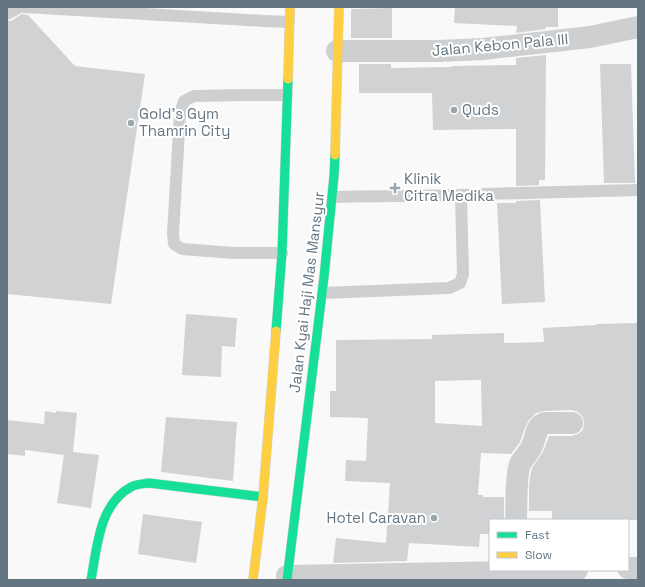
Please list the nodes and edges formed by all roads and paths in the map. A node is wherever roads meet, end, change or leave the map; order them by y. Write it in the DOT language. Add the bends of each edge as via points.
graph roads {
  1 [pos="20,7"];
  2 [pos="24,7"];
  3 [pos="290,7"];
  4 [pos="339,7"];
  5 [pos="7,14"];
  6 [pos="289,22"];
  7 [pos="638,27"];
  8 [pos="337,51"];
  9 [pos="287,95"];
  10 [pos="638,190"];
  11 [pos="333,196"];
  12 [pos="460,196"];
  13 [pos="282,253"];
  14 [pos="322,293"];
  15 [pos="572,423"];
  16 [pos="263,497"];
  17 [pos="516,519"];
  18 [pos="561,571"];
  19 [pos="514,574"];
  20 [pos="287,578"];
  21 [pos="91,580"];
  22 [pos="253,580"];
  1 -- 5 [label="lane"];
  2 -- 6 [label="lane"];
  3 -- 6 [label="main road, Jalan Kyai Haji Mas Mansyur"];
  4 -- 8 [label="main road, Jalan Kyai Haji Mas Mansyur"];
  6 -- 9 [label="main road, Jalan Kyai Haji Mas Mansyur"];
  7 -- 8 [label="street, Jalan Kebon Pala III" via="590,37 483,49"];
  8 -- 11 [label="main road, Jalan Kyai Haji Mas Mansyur"];
  9 -- 13 [label="main road, Jalan Kyai Haji Mas Mansyur"];
  9 -- 13 [label="lane" via="194,96 184,101 180,114 173,234 174,244 182,249"];
  10 -- 12 [label="lane"];
  11 -- 12 [label="lane"];
  11 -- 14 [label="main road, Jalan Kyai Haji Mas Mansyur"];
  12 -- 14 [label="lane" via="464,274 460,283 449,288"];
  13 -- 16 [label="main road, Jalan Kyai Haji Mas Mansyur"];
  14 -- 20 [label="main road, Jalan Kyai Haji Mas Mansyur"];
  15 -- 17 [label="street" via="545,423 538,427 532,447 520,464 517,477"];
  16 -- 21 [label="main road" via="148,482 132,486 118,496 107,512 99,534"];
  16 -- 22 [label="main road, Jalan Kyai Haji Mas Mansyur"];
  18 -- 19 [label="street"];
  19 -- 20 [label="street"];
}
